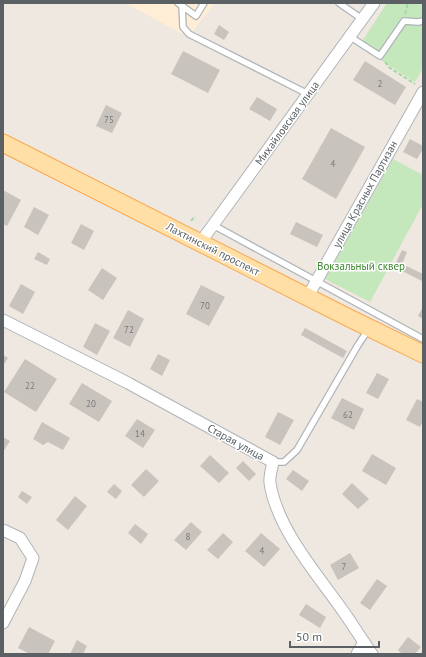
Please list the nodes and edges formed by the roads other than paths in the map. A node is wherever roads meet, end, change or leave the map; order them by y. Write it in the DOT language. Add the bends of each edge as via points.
graph roads {
  1 [pos="204,3"];
  2 [pos="339,3"];
  3 [pos="374,3"];
  4 [pos="180,4"];
  5 [pos="362,19"];
  6 [pos="423,21"];
  7 [pos="350,36"];
  8 [pos="421,89"];
  9 [pos="308,94"];
  10 [pos="3,142"];
  11 [pos="213,225"];
  12 [pos="200,243"];
  13 [pos="316,281"];
  14 [pos="308,296"];
  15 [pos="3,320"];
  16 [pos="370,328"];
  17 [pos="423,339"];
  18 [pos="423,354"];
  19 [pos="273,462"];
  20 [pos="3,530"];
  21 [pos="3,623"];
  22 [pos="364,642"];
  23 [pos="357,654"];
  24 [pos="372,654"];
  1 -- 4 [label="lane" via="196,16"];
  2 -- 5 [label="lane"];
  3 -- 5 [label="street, Михайловская улица"];
  4 -- 9 [label="lane" via="183,27 189,34"];
  5 -- 7 [label="street, Михайловская улица"];
  6 -- 7 [label="lane" via="404,20 380,56"];
  7 -- 9 [label="street, Михайловская улица"];
  8 -- 13 [label="street, улица Красных Партизан"];
  9 -- 11 [label="street, Михайловская улица"];
  10 -- 12 [label="main road, Лахтинский проспект"];
  11 -- 12 [label="street, Михайловская улица"];
  11 -- 13 [label="lane"];
  12 -- 14 [label="main road, Лахтинский проспект"];
  13 -- 14 [label="street, улица Красных Партизан"];
  13 -- 17 [label="lane"];
  14 -- 16 [label="main road, Лахтинский проспект"];
  15 -- 19 [label="street, Старая улица" via="128,383"];
  16 -- 18 [label="main road, Лахтинский проспект"];
  16 -- 19 [label="lane" via="297,450 284,462"];
  19 -- 22 [label="street, Старая улица" via="269,481 276,508 286,528"];
  20 -- 21 [label="street" via="20,538 33,558 25,581"];
  22 -- 23 [label="street"];
  22 -- 24 [label="street, Старая улица"];
}
